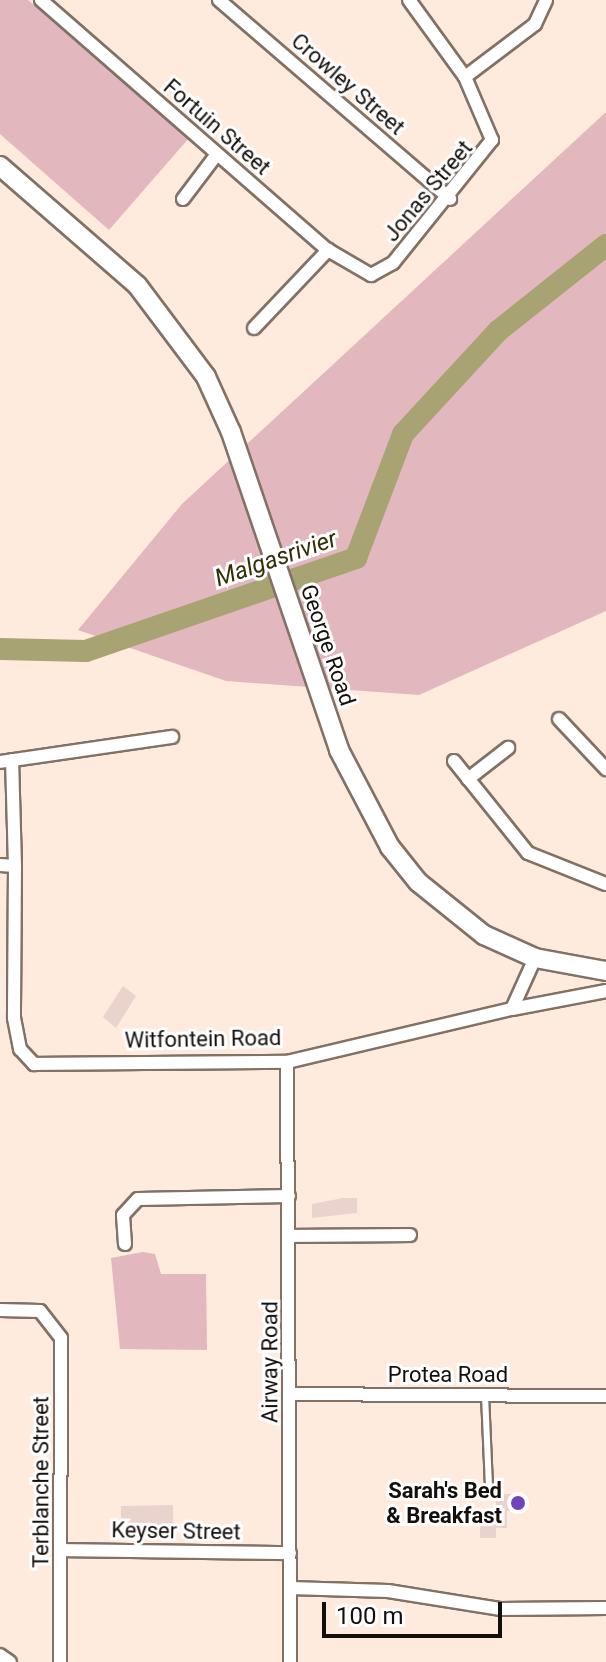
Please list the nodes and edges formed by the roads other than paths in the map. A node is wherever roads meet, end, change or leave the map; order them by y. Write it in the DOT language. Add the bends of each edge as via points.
graph roads {
  1 [pos="41,0"];
  2 [pos="219,0"];
  3 [pos="409,0"];
  4 [pos="546,0"];
  5 [pos="465,77"];
  6 [pos="217,154"];
  7 [pos="0,166"];
  8 [pos="183,199"];
  9 [pos="450,199"];
  10 [pos="328,250"];
  11 [pos="371,275"];
  12 [pos="254,328"];
  13 [pos="559,719"];
  14 [pos="172,737"];
  15 [pos="508,748"];
  16 [pos="6,761"];
  17 [pos="454,761"];
  18 [pos="606,769"];
  19 [pos="468,779"];
  20 [pos="0,865"];
  21 [pos="15,866"];
  22 [pos="606,884"];
  23 [pos="535,958"];
  24 [pos="606,971"];
  25 [pos="606,991"];
  26 [pos="512,1009"];
  27 [pos="287,1062"];
  28 [pos="289,1196"];
  29 [pos="410,1235"];
  30 [pos="290,1236"];
  31 [pos="125,1244"];
  32 [pos="0,1310"];
  33 [pos="291,1394"];
  34 [pos="485,1395"];
  35 [pos="606,1396"];
  36 [pos="489,1487"];
  37 [pos="62,1550"];
  38 [pos="290,1553"];
  39 [pos="290,1588"];
  40 [pos="606,1608"];
  41 [pos="0,1655"];
  42 [pos="10,1662"];
  43 [pos="60,1662"];
  44 [pos="290,1662"];
  1 -- 6 [label="street, Fortuin Street"];
  2 -- 9 [label="street, Crowley Street"];
  3 -- 5 [label="street, Jonas Street"];
  4 -- 5 [label="street" via="535,24"];
  5 -- 9 [label="street, Jonas Street" via="492,140"];
  6 -- 8 [label="street"];
  6 -- 10 [label="street, Fortuin Street"];
  7 -- 23 [label="main road, George Road" via="137,285 181,337 225,416 360,800 390,847 450,912"];
  9 -- 11 [label="street, Jonas Street" via="388,268"];
  10 -- 11 [label="street, Fortuin Street"];
  10 -- 12 [label="street"];
  13 -- 18 [label="street"];
  14 -- 16 [label="street"];
  15 -- 19 [label="street"];
  16 -- 21 [label="street"];
  17 -- 19 [label="street"];
  19 -- 22 [label="street" via="528,853"];
  20 -- 21 [label="street"];
  21 -- 27 [label="street, Witfontein Road" via="17,1041 34,1064"];
  23 -- 24 [label="main road"];
  23 -- 26 [label="street"];
  25 -- 26 [label="street, Witfontein Road"];
  26 -- 27 [label="street, Witfontein Road"];
  27 -- 28 [label="street, Airway Road"];
  28 -- 30 [label="street, Airway Road"];
  28 -- 31 [label="street" via="138,1199 123,1215"];
  29 -- 30 [label="street"];
  30 -- 33 [label="street, Airway Road"];
  32 -- 37 [label="street, Terblanche Street" via="40,1311 61,1338"];
  33 -- 34 [label="street, Protea Road"];
  33 -- 38 [label="street, Airway Road"];
  34 -- 35 [label="street, Protea Road"];
  34 -- 36 [label="lane"];
  37 -- 38 [label="street, Keyser Street"];
  37 -- 43 [label="street, Terblanche Street"];
  38 -- 39 [label="street, Airway Road"];
  39 -- 40 [label="street" via="388,1591 500,1609"];
  39 -- 44 [label="street, Airway Road"];
  41 -- 42 [label="street"];
}
